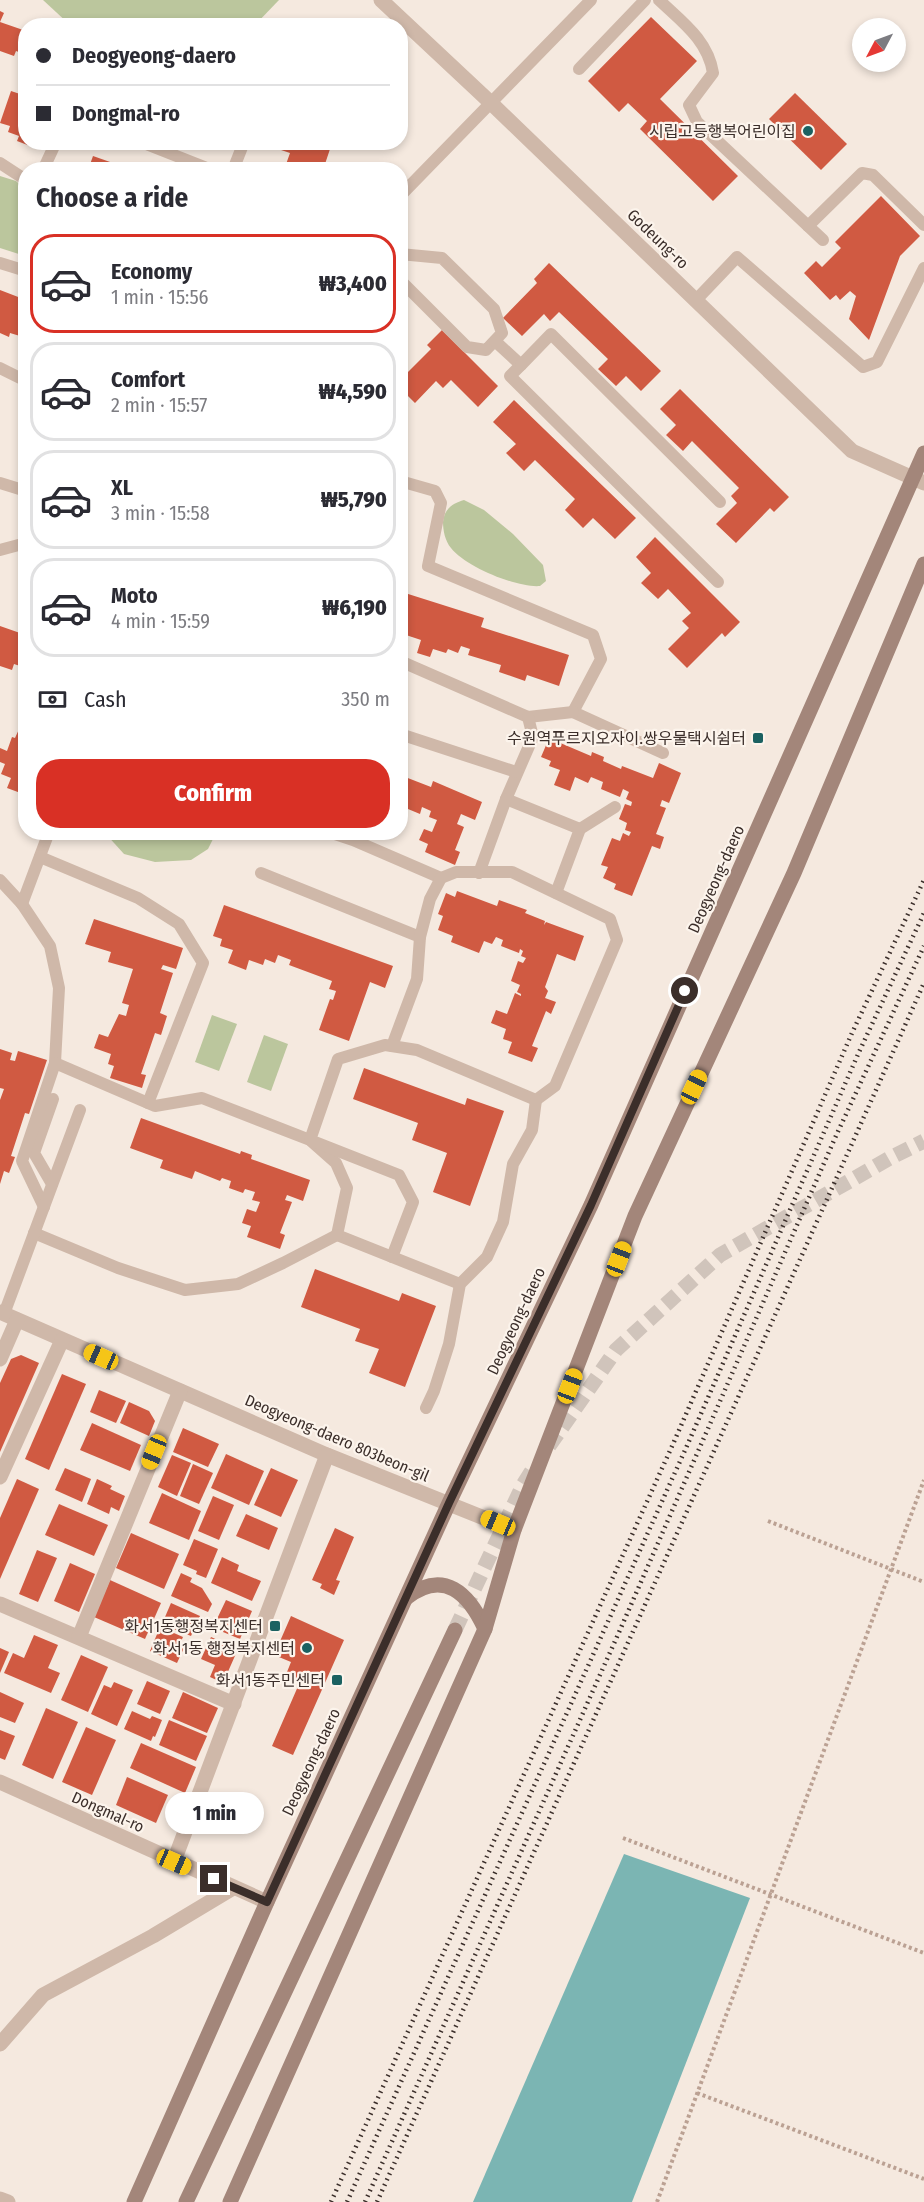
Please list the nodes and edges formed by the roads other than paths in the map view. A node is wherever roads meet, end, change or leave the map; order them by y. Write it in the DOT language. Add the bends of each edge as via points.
graph roads {
  1 [pos="381,0"];
  2 [pos="591,0"];
  3 [pos="645,0"];
  4 [pos="659,0"];
  5 [pos="400,18"];
  6 [pos="408,25"];
  7 [pos="579,69"];
  8 [pos="491,103"];
  9 [pos="161,150"];
  10 [pos="192,162"];
  11 [pos="0,163"];
  12 [pos="18,175"];
  13 [pos="408,188"];
  14 [pos="924,225"];
  15 [pos="808,226"];
  16 [pos="823,240"];
  17 [pos="408,255"];
  18 [pos="0,263"];
  19 [pos="924,268"];
  20 [pos="18,269"];
  21 [pos="408,288"];
  22 [pos="696,300"];
  23 [pos="495,341"];
  24 [pos="521,365"];
  25 [pos="0,368"];
  26 [pos="18,377"];
  27 [pos="924,453"];
  28 [pos="918,481"];
  29 [pos="0,483"];
  30 [pos="408,483"];
  31 [pos="18,489"];
  32 [pos="720,502"];
  33 [pos="18,545"];
  34 [pos="0,550"];
  35 [pos="924,564"];
  36 [pos="718,582"];
  37 [pos="408,664"];
  38 [pos="573,712"];
  39 [pos="528,717"];
  40 [pos="408,737"];
  41 [pos="663,753"];
  42 [pos="516,772"];
  43 [pos="506,799"];
  44 [pos="615,807"];
  45 [pos="580,829"];
  46 [pos="46,840"];
  47 [pos="352,840"];
  48 [pos="40,857"];
  49 [pos="261,873"];
  50 [pos="479,873"];
  51 [pos="441,878"];
  52 [pos="0,880"];
  53 [pos="556,893"];
  54 [pos="22,904"];
  55 [pos="420,937"];
  56 [pos="392,1046"];
  57 [pos="55,1063"];
  58 [pos="53,1099"];
  59 [pos="536,1100"];
  60 [pos="148,1103"];
  61 [pos="81,1110"];
  62 [pos="310,1140"];
  63 [pos="52,1184"];
  64 [pos="44,1207"];
  65 [pos="34,1233"];
  66 [pos="337,1235"];
  67 [pos="392,1257"];
  68 [pos="460,1284"];
  69 [pos="7,1315"];
  70 [pos="4,1340"];
  71 [pos="62,1340"];
  72 [pos="0,1359"];
  73 [pos="180,1391"];
  74 [pos="426,1407"];
  75 [pos="327,1455"];
  76 [pos="0,1478"];
  77 [pos="449,1503"];
  78 [pos="514,1530"];
  79 [pos="406,1598"];
  80 [pos="0,1604"];
  81 [pos="485,1629"];
  82 [pos="455,1630"];
  83 [pos="79,1637"];
  84 [pos="234,1704"];
  85 [pos="0,1782"];
  86 [pos="174,1862"];
  87 [pos="234,1887"];
  88 [pos="267,1902"];
  89 [pos="0,2044"];
  90 [pos="0,2199"];
  91 [pos="8,2202"];
  92 [pos="134,2202"];
  93 [pos="186,2202"];
  94 [pos="230,2202"];
  1 -- 5 [label="street, Godeung-ro"];
  2 -- 8 [label="lane"];
  3 -- 7 [label="lane"];
  4 -- 15 [label="lane" via="700,40 710,56 713,73 689,105 697,122"];
  6 -- 8 [label="street, Godeung-ro"];
  8 -- 13 [label="lane"];
  8 -- 22 [label="street, Godeung-ro"];
  9 -- 10 [label="lane"];
  11 -- 12 [label="lane"];
  14 -- 15 [label="lane" via="873,175 862,173"];
  15 -- 16 [label="lane"];
  17 -- 23 [label="lane" via="442,258 494,309 502,333"];
  18 -- 20 [label="lane"];
  19 -- 22 [label="lane" via="877,362 863,367 737,257"];
  21 -- 23 [label="lane" via="467,347 486,350"];
  22 -- 28 [label="street, Godeung-ro" via="852,451"];
  23 -- 24 [label="lane"];
  24 -- 32 [label="lane" via="551,334"];
  24 -- 36 [label="lane" via="510,376"];
  25 -- 26 [label="lane"];
  27 -- 28 [label="main road, Deogyeong-daero"];
  28 -- 77 [label="main road, Deogyeong-daero" via="591,1205"];
  29 -- 31 [label="lane"];
  30 -- 38 [label="lane" via="435,491 441,503 428,566 593,635 601,659"];
  33 -- 34 [label="lane"];
  35 -- 78 [label="main road" via="794,873 635,1216"];
  37 -- 39 [label="lane"];
  38 -- 39 [label="lane"];
  38 -- 41 [label="lane"];
  39 -- 42 [label="lane" via="533,736"];
  40 -- 42 [label="lane"];
  42 -- 43 [label="lane"];
  43 -- 45 [label="lane"];
  43 -- 50 [label="lane"];
  44 -- 45 [label="lane"];
  45 -- 53 [label="lane"];
  46 -- 48 [label="lane"];
  47 -- 51 [label="lane"];
  48 -- 54 [label="lane"];
  48 -- 60 [label="lane" via="146,903 178,924 203,963"];
  49 -- 55 [label="lane"];
  50 -- 51 [label="lane" via="456,872"];
  50 -- 53 [label="lane" via="512,872"];
  51 -- 55 [label="lane" via="430,899"];
  52 -- 54 [label="lane"];
  53 -- 59 [label="lane" via="610,919 617,940 555,1086"];
  54 -- 57 [label="lane" via="50,946 59,988"];
  55 -- 56 [label="lane" via="417,979"];
  56 -- 59 [label="lane" via="417,1050"];
  56 -- 62 [label="lane" via="338,1059"];
  57 -- 60 [label="lane"];
  57 -- 64 [label="lane" via="22,1161"];
  58 -- 63 [label="lane" via="34,1153"];
  59 -- 68 [label="lane" via="532,1130 513,1164 503,1222 487,1257"];
  60 -- 62 [label="lane" via="154,1106 202,1098"];
  61 -- 63 [label="lane"];
  62 -- 66 [label="lane" via="336,1163 347,1188"];
  62 -- 67 [label="lane" via="399,1175 413,1202"];
  63 -- 64 [label="lane"];
  64 -- 65 [label="lane"];
  65 -- 66 [label="lane" via="118,1268 185,1290 238,1284"];
  65 -- 69 [label="lane"];
  66 -- 67 [label="lane"];
  67 -- 68 [label="lane"];
  68 -- 74 [label="lane" via="449,1344"];
  69 -- 70 [label="street"];
  69 -- 71 [label="street, Deogyeong-daero 803beon-gil"];
  70 -- 72 [label="street"];
  71 -- 73 [label="street, Deogyeong-daero 803beon-gil"];
  71 -- 76 [label="street"];
  73 -- 75 [label="street, Deogyeong-daero 803beon-gil"];
  73 -- 83 [label="street"];
  75 -- 77 [label="street, Deogyeong-daero 803beon-gil"];
  75 -- 84 [label="street"];
  77 -- 78 [label="street, Deogyeong-daero 803beon-gil"];
  77 -- 79 [label="main road, Deogyeong-daero"];
  78 -- 81 [label="main road"];
  79 -- 81 [label="main road" via="430,1586 449,1585 465,1597"];
  79 -- 88 [label="main road, Deogyeong-daero"];
  80 -- 83 [label="street"];
  81 -- 94 [label="main road"];
  82 -- 93 [label="main road"];
  83 -- 84 [label="street"];
  84 -- 86 [label="street"];
  85 -- 86 [label="street, Dongmal-ro"];
  86 -- 87 [label="street, Dongmal-ro"];
  87 -- 88 [label="street, Dongmal-ro"];
  87 -- 89 [label="street" via="42,1995"];
  88 -- 92 [label="main road, Deogyeong-daero"];
  90 -- 91 [label="street"];
}
